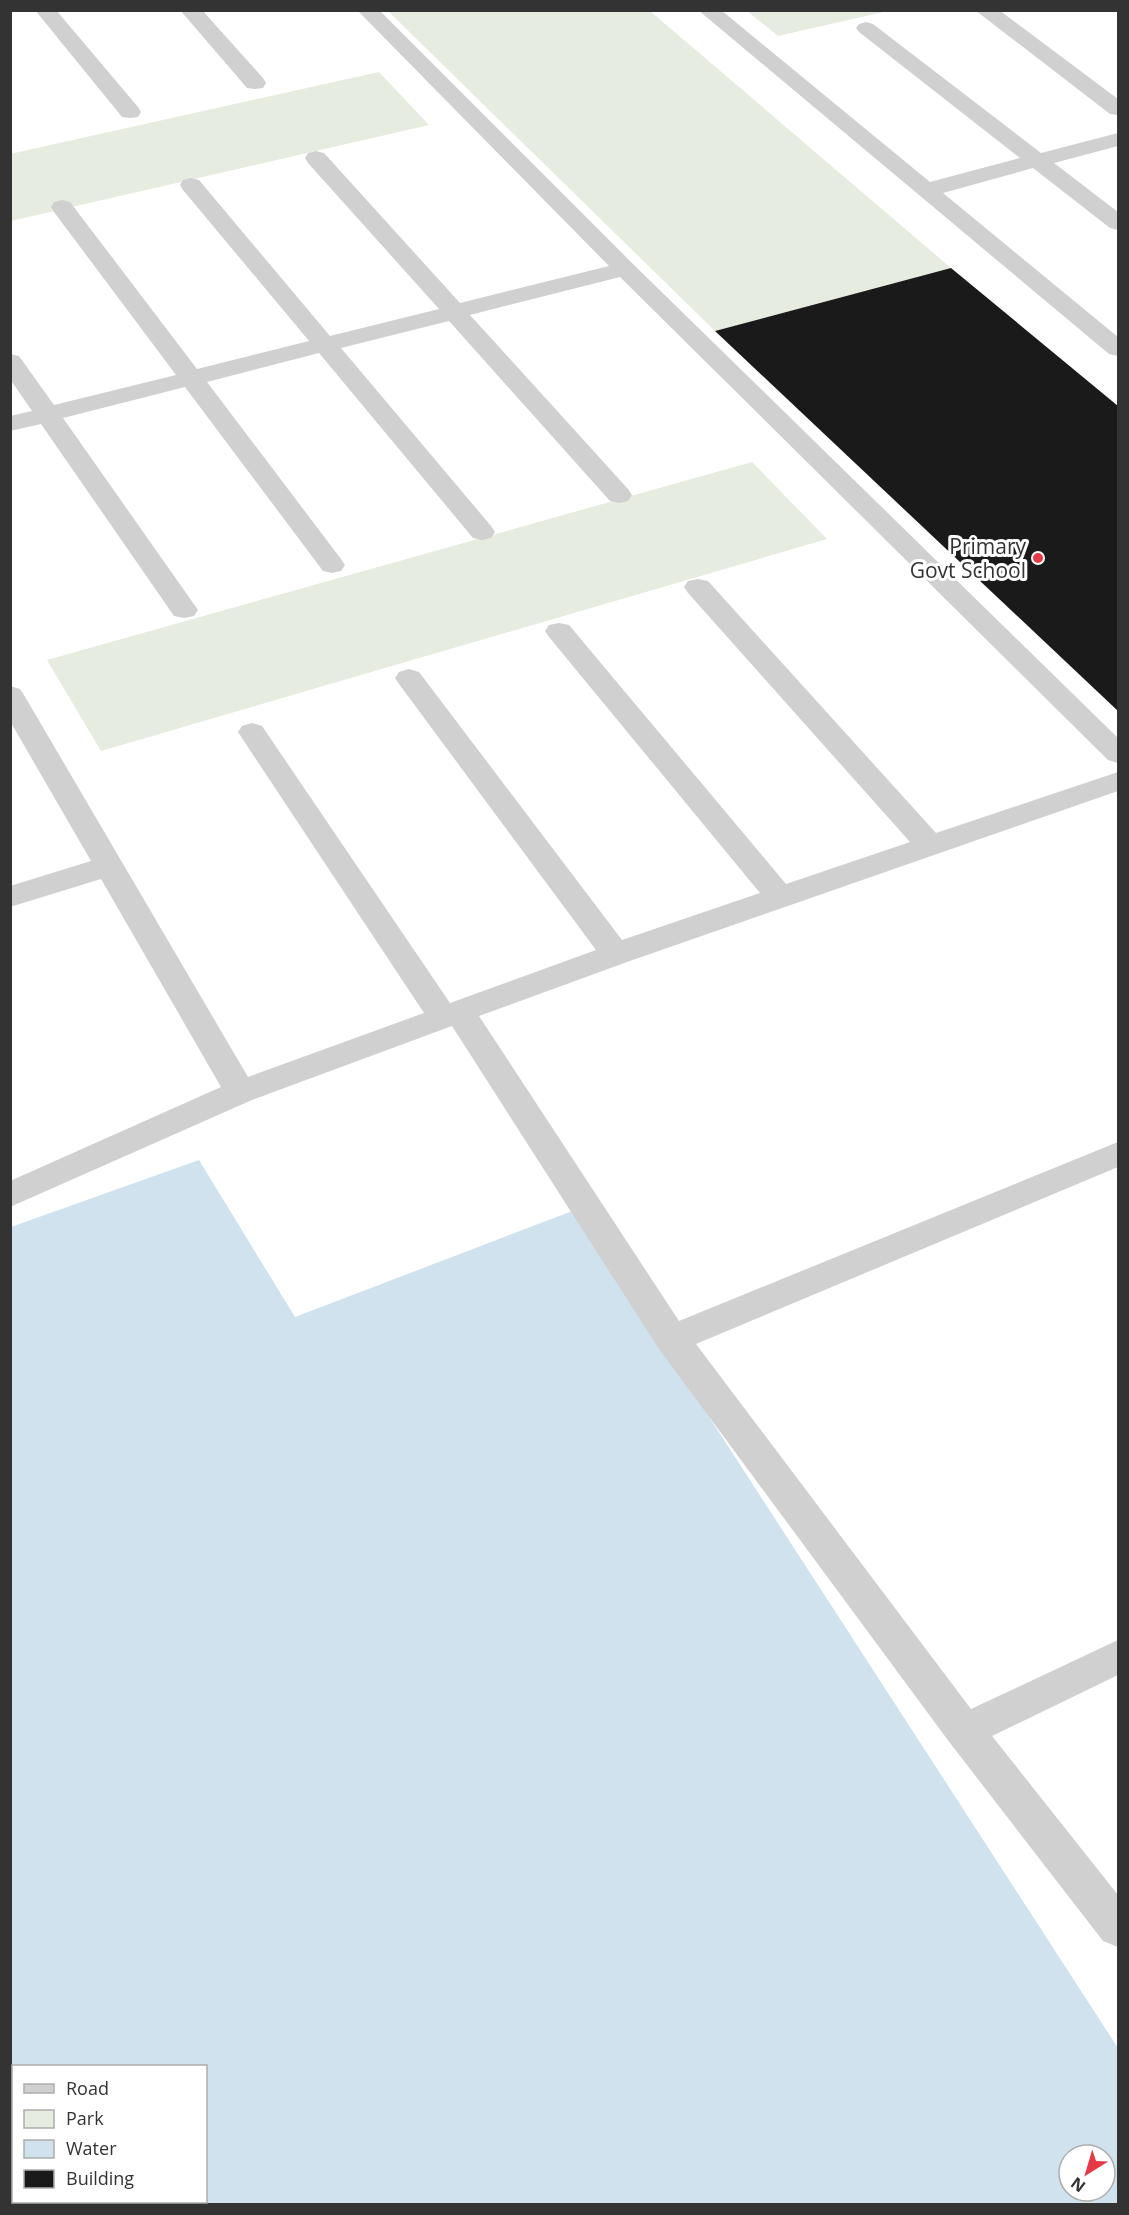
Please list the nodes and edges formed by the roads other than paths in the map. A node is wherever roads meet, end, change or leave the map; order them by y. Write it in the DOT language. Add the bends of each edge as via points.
graph roads {
  1 [pos="45,10"];
  2 [pos="190,10"];
  3 [pos="367,10"];
  4 [pos="708,10"];
  5 [pos="985,10"];
  6 [pos="866,28"];
  7 [pos="255,83"];
  8 [pos="1119,109"];
  9 [pos="130,112"];
  10 [pos="1119,139"];
  11 [pos="316,158"];
  12 [pos="1038,160"];
  13 [pos="191,185"];
  14 [pos="926,190"];
  15 [pos="62,207"];
  16 [pos="1119,223"];
  17 [pos="625,269"];
  18 [pos="454,312"];
  19 [pos="324,345"];
  20 [pos="1119,349"];
  21 [pos="10,361"];
  22 [pos="191,378"];
  23 [pos="48,414"];
  24 [pos="10,424"];
  25 [pos="619,495"];
  26 [pos="482,532"];
  27 [pos="332,565"];
  28 [pos="698,587"];
  29 [pos="184,610"];
  30 [pos="559,631"];
  31 [pos="409,678"];
  32 [pos="10,695"];
  33 [pos="252,732"];
  34 [pos="1119,754"];
  35 [pos="1119,781"];
  36 [pos="930,845"];
  37 [pos="110,866"];
  38 [pos="10,897"];
  39 [pos="780,897"];
  40 [pos="616,954"];
  41 [pos="451,1014"];
  42 [pos="240,1092"];
  43 [pos="1119,1154"];
  44 [pos="10,1196"];
  45 [pos="672,1339"];
  46 [pos="1119,1657"];
  47 [pos="964,1731"];
  48 [pos="1119,1927"];
  1 -- 9 [label="street"];
  2 -- 7 [label="street"];
  3 -- 17 [label="street"];
  4 -- 14 [label="street"];
  5 -- 8 [label="street"];
  6 -- 12 [label="street"];
  10 -- 12 [label="street"];
  11 -- 18 [label="street"];
  12 -- 14 [label="street"];
  12 -- 16 [label="street"];
  13 -- 19 [label="street"];
  14 -- 20 [label="street"];
  15 -- 22 [label="street"];
  17 -- 18 [label="street"];
  17 -- 34 [label="street"];
  18 -- 19 [label="street"];
  18 -- 25 [label="street"];
  19 -- 22 [label="street"];
  19 -- 26 [label="street"];
  21 -- 23 [label="street"];
  22 -- 23 [label="street"];
  22 -- 27 [label="street"];
  23 -- 24 [label="street"];
  23 -- 29 [label="street"];
  28 -- 36 [label="street"];
  30 -- 39 [label="street"];
  31 -- 40 [label="street"];
  32 -- 37 [label="street"];
  33 -- 41 [label="street"];
  35 -- 36 [label="street"];
  36 -- 39 [label="street"];
  37 -- 38 [label="street"];
  37 -- 42 [label="street"];
  39 -- 40 [label="street"];
  40 -- 41 [label="street"];
  41 -- 42 [label="street"];
  41 -- 45 [label="street"];
  42 -- 44 [label="street"];
  43 -- 45 [label="street"];
  45 -- 47 [label="street"];
  46 -- 47 [label="street"];
  47 -- 48 [label="street"];
}
